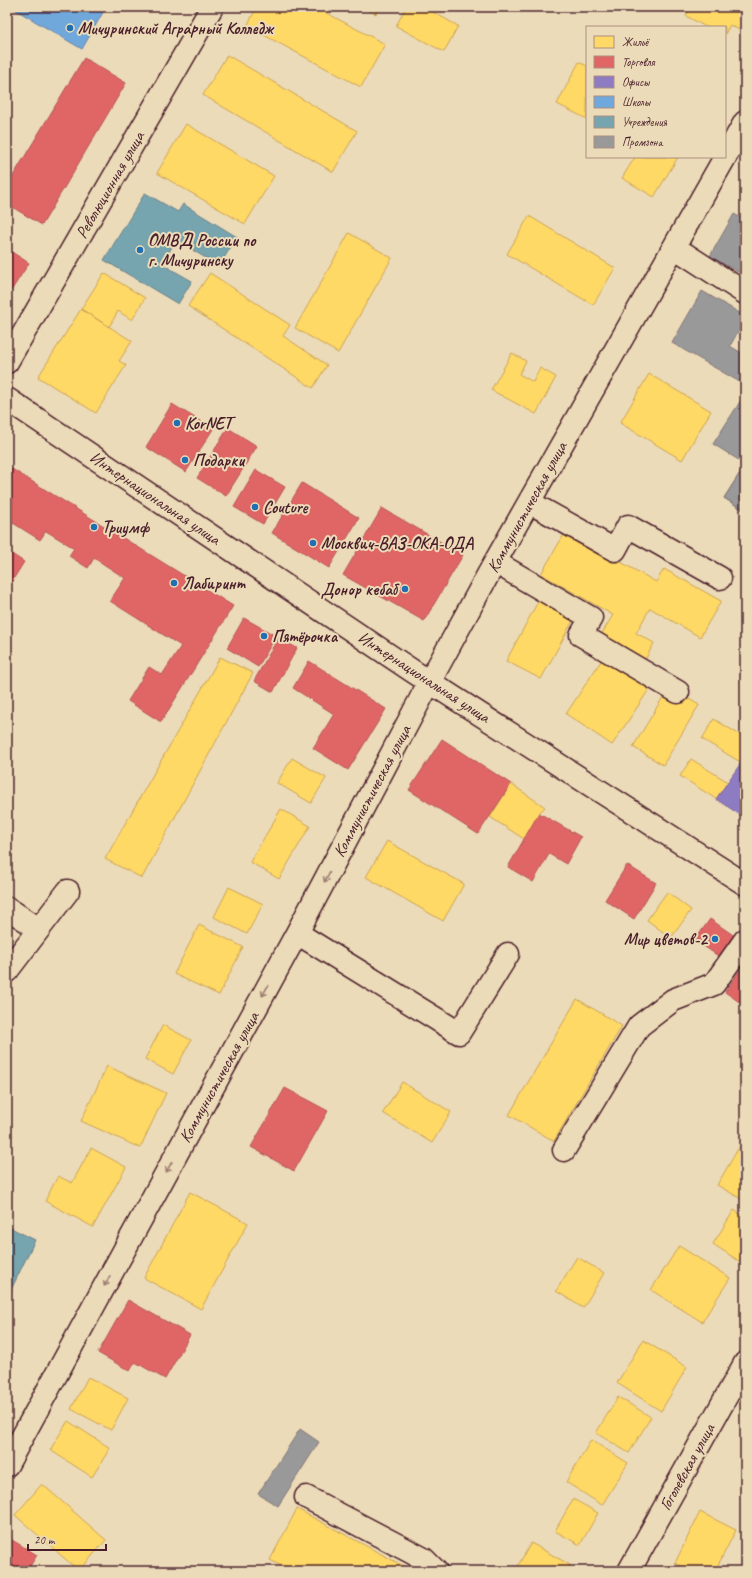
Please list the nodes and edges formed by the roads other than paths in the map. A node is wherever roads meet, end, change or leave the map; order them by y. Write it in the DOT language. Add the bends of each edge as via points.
graph roads {
  1 [pos="212,7"];
  2 [pos="745,122"];
  3 [pos="726,155"];
  4 [pos="725,158"];
  5 [pos="674,247"];
  6 [pos="745,293"];
  7 [pos="7,362"];
  8 [pos="7,399"];
  9 [pos="529,502"];
  10 [pos="495,562"];
  11 [pos="720,578"];
  12 [pos="430,681"];
  13 [pos="678,692"];
  14 [pos="745,884"];
  15 [pos="68,891"];
  16 [pos="7,908"];
  17 [pos="39,929"];
  18 [pos="297,933"];
  19 [pos="745,940"];
  20 [pos="508,954"];
  21 [pos="7,971"];
  22 [pos="564,1150"];
  23 [pos="745,1363"];
  24 [pos="12,1444"];
  25 [pos="7,1464"];
  26 [pos="306,1497"];
  27 [pos="436,1571"];
  28 [pos="629,1571"];
  1 -- 7 [label="street, Революционная улица"];
  2 -- 3 [label="street, Коммунистическая улица"];
  4 -- 5 [label="street, Коммунистическая улица"];
  5 -- 6 [label="street"];
  5 -- 9 [label="street, Коммунистическая улица"];
  8 -- 12 [label="street, Интернациональная улица"];
  9 -- 10 [label="street, Коммунистическая улица"];
  9 -- 11 [label="street" via="615,550 628,526"];
  10 -- 12 [label="street, Коммунистическая улица"];
  10 -- 13 [label="street" via="590,618 580,635"];
  12 -- 14 [label="street, Интернациональная улица"];
  12 -- 18 [label="street, Коммунистическая улица, one-way"];
  15 -- 17 [label="street"];
  16 -- 17 [label="street"];
  17 -- 21 [label="street"];
  18 -- 20 [label="street" via="459,1033"];
  18 -- 24 [label="street, Коммунистическая улица, one-way"];
  19 -- 22 [label="street" via="714,984 673,1000 639,1026"];
  23 -- 28 [label="street, Гоголевская улица"];
  24 -- 25 [label="street, Коммунистическая улица"];
  26 -- 27 [label="street" via="424,1559"];
}
